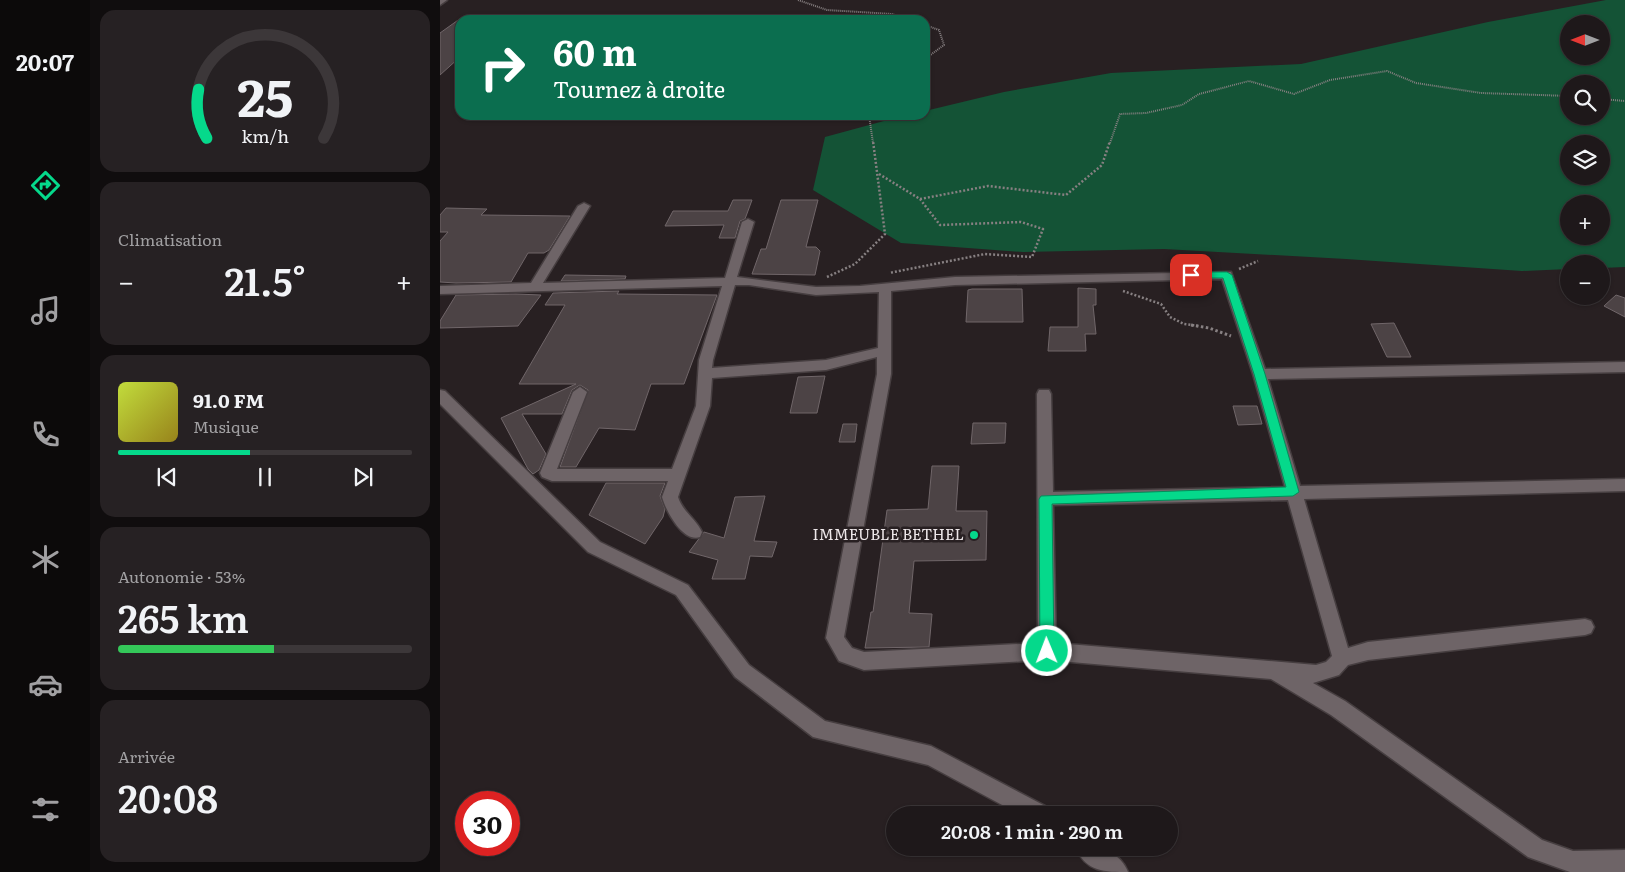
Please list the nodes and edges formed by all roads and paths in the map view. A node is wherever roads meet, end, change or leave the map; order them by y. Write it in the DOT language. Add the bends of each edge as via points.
graph roads {
  1 [pos="443,0"];
  2 [pos="798,0"];
  3 [pos="440,3"];
  4 [pos="895,15"];
  5 [pos="930,27"];
  6 [pos="930,55"];
  7 [pos="1560,96"];
  8 [pos="1610,100"];
  9 [pos="1625,101"];
  10 [pos="870,120"];
  11 [pos="878,174"];
  12 [pos="920,199"];
  13 [pos="584,206"];
  14 [pos="748,222"];
  15 [pos="1258,261"];
  16 [pos="1227,275"];
  17 [pos="886,280"];
  18 [pos="730,282"];
  19 [pos="534,288"];
  20 [pos="1118,289"];
  21 [pos="440,290"];
  22 [pos="800,290"];
  23 [pos="884,351"];
  24 [pos="1253,353"];
  25 [pos="1625,367"];
  26 [pos="704,374"];
  27 [pos="1260,374"];
  28 [pos="580,392"];
  29 [pos="1044,394"];
  30 [pos="440,395"];
  31 [pos="676,475"];
  32 [pos="1625,485"];
  33 [pos="1293,492"];
  34 [pos="1045,499"];
  35 [pos="694,532"];
  36 [pos="1585,626"];
  37 [pos="1047,651"];
  38 [pos="1342,658"];
  39 [pos="1276,672"];
  40 [pos="1025,806"];
  41 [pos="1097,856"];
  42 [pos="1625,861"];
  43 [pos="1117,872"];
  1 -- 3 [label="street"];
  2 -- 4 [label="path" via="826,10"];
  5 -- 6 [label="path" via="939,30 944,45"];
  7 -- 12 [label="path" via="1461,91 1416,83 1387,71 1330,80 1294,94 1249,81 1200,94 1182,105 1146,113 1120,114 1102,165 1066,195 988,186"];
  8 -- 9 [label="path"];
  10 -- 11 [label="path"];
  11 -- 12 [label="path"];
  11 -- 22 [label="path" via="885,234 855,264"];
  12 -- 17 [label="path" via="940,225 1021,222 1043,229 1032,256 985,254"];
  13 -- 19 [label="street"];
  14 -- 18 [label="street"];
  15 -- 16 [label="path"];
  16 -- 17 [label="street"];
  16 -- 24 [label="street"];
  17 -- 22 [label="street" via="860,290"];
  17 -- 23 [label="street"];
  18 -- 19 [label="street"];
  18 -- 22 [label="street" via="766,282"];
  18 -- 26 [label="street"];
  19 -- 21 [label="street"];
  20 -- 24 [label="path" via="1161,304 1170,317 1184,324 1234,337"];
  23 -- 26 [label="street" via="826,365"];
  23 -- 37 [label="street" via="884,374 835,638 846,654 864,662"];
  24 -- 27 [label="street"];
  25 -- 27 [label="street"];
  26 -- 31 [label="street" via="703,406"];
  27 -- 33 [label="street"];
  28 -- 31 [label="street" via="548,473"];
  29 -- 34 [label="street"];
  30 -- 40 [label="street" via="594,547 682,590 742,670 820,730 931,756"];
  31 -- 35 [label="street" via="671,502"];
  32 -- 33 [label="street"];
  33 -- 34 [label="street"];
  33 -- 38 [label="street"];
  34 -- 37 [label="street"];
  36 -- 38 [label="street" via="1395,646"];
  37 -- 39 [label="street"];
  38 -- 39 [label="street" via="1332,669 1316,674"];
  39 -- 42 [label="street" via="1338,708 1536,849 1573,862"];
  41 -- 43 [label="street"];
}
